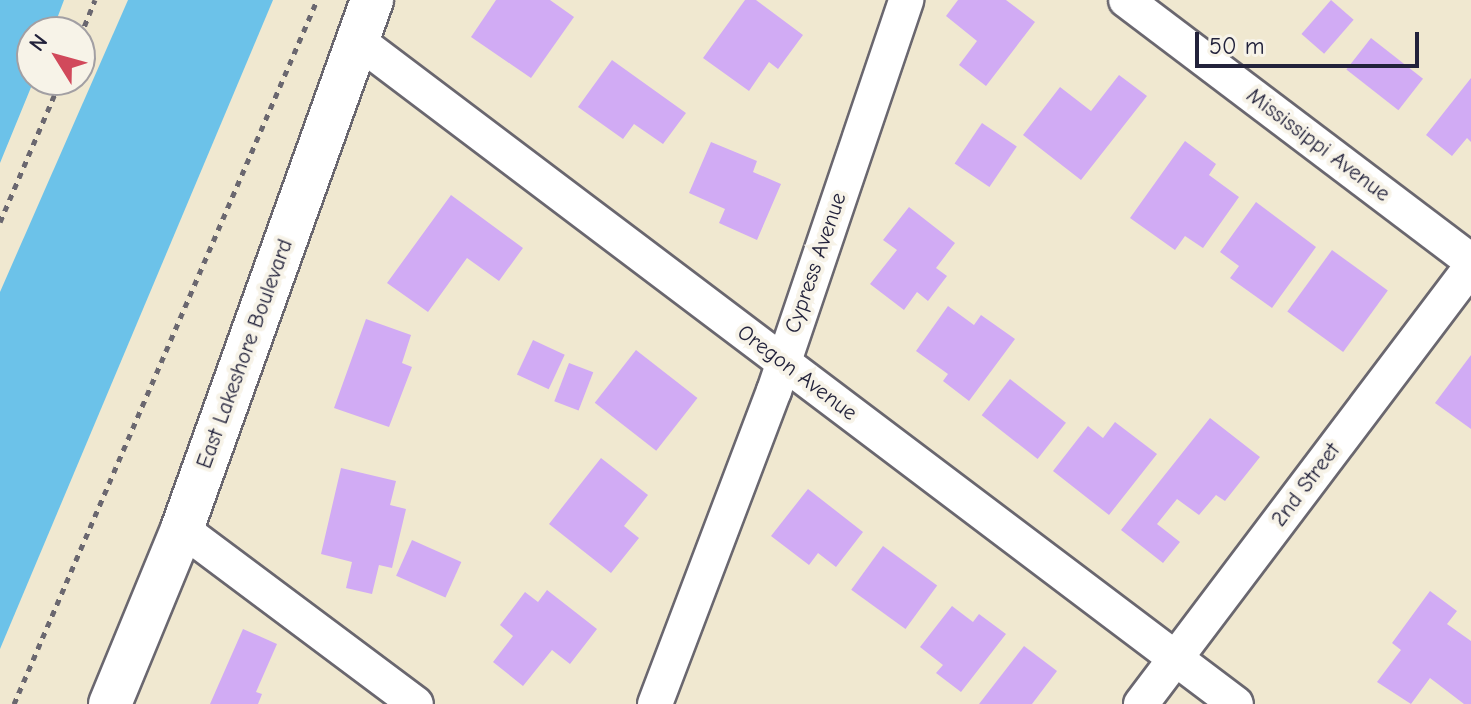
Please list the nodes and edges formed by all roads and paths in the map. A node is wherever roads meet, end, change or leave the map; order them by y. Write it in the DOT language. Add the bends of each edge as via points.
graph roads {
  1 [pos="317,0"];
  2 [pos="372,0"];
  3 [pos="906,0"];
  4 [pos="1126,0"];
  5 [pos="358,41"];
  6 [pos="54,96"];
  7 [pos="0,222"];
  8 [pos="1471,264"];
  9 [pos="782,362"];
  10 [pos="182,529"];
  11 [pos="1176,658"];
  12 [pos="14,704"];
  13 [pos="110,704"];
  14 [pos="416,704"];
  15 [pos="655,704"];
  16 [pos="1141,704"];
  17 [pos="1236,704"];
  1 -- 12 [label="path"];
  2 -- 5 [label="street, East Lakeshore Boulevard"];
  3 -- 9 [label="street, Cypress Avenue"];
  4 -- 8 [label="street, Mississippi Avenue"];
  5 -- 9 [label="street, Oregon Avenue"];
  5 -- 10 [label="street, East Lakeshore Boulevard"];
  6 -- 7 [label="path"];
  8 -- 11 [label="street, 2nd Street"];
  9 -- 11 [label="street, Oregon Avenue"];
  9 -- 15 [label="street, Cypress Avenue"];
  10 -- 13 [label="street, East Lakeshore Boulevard"];
  10 -- 14 [label="street"];
  11 -- 16 [label="street, 2nd Street"];
  11 -- 17 [label="street, Oregon Avenue"];
}
